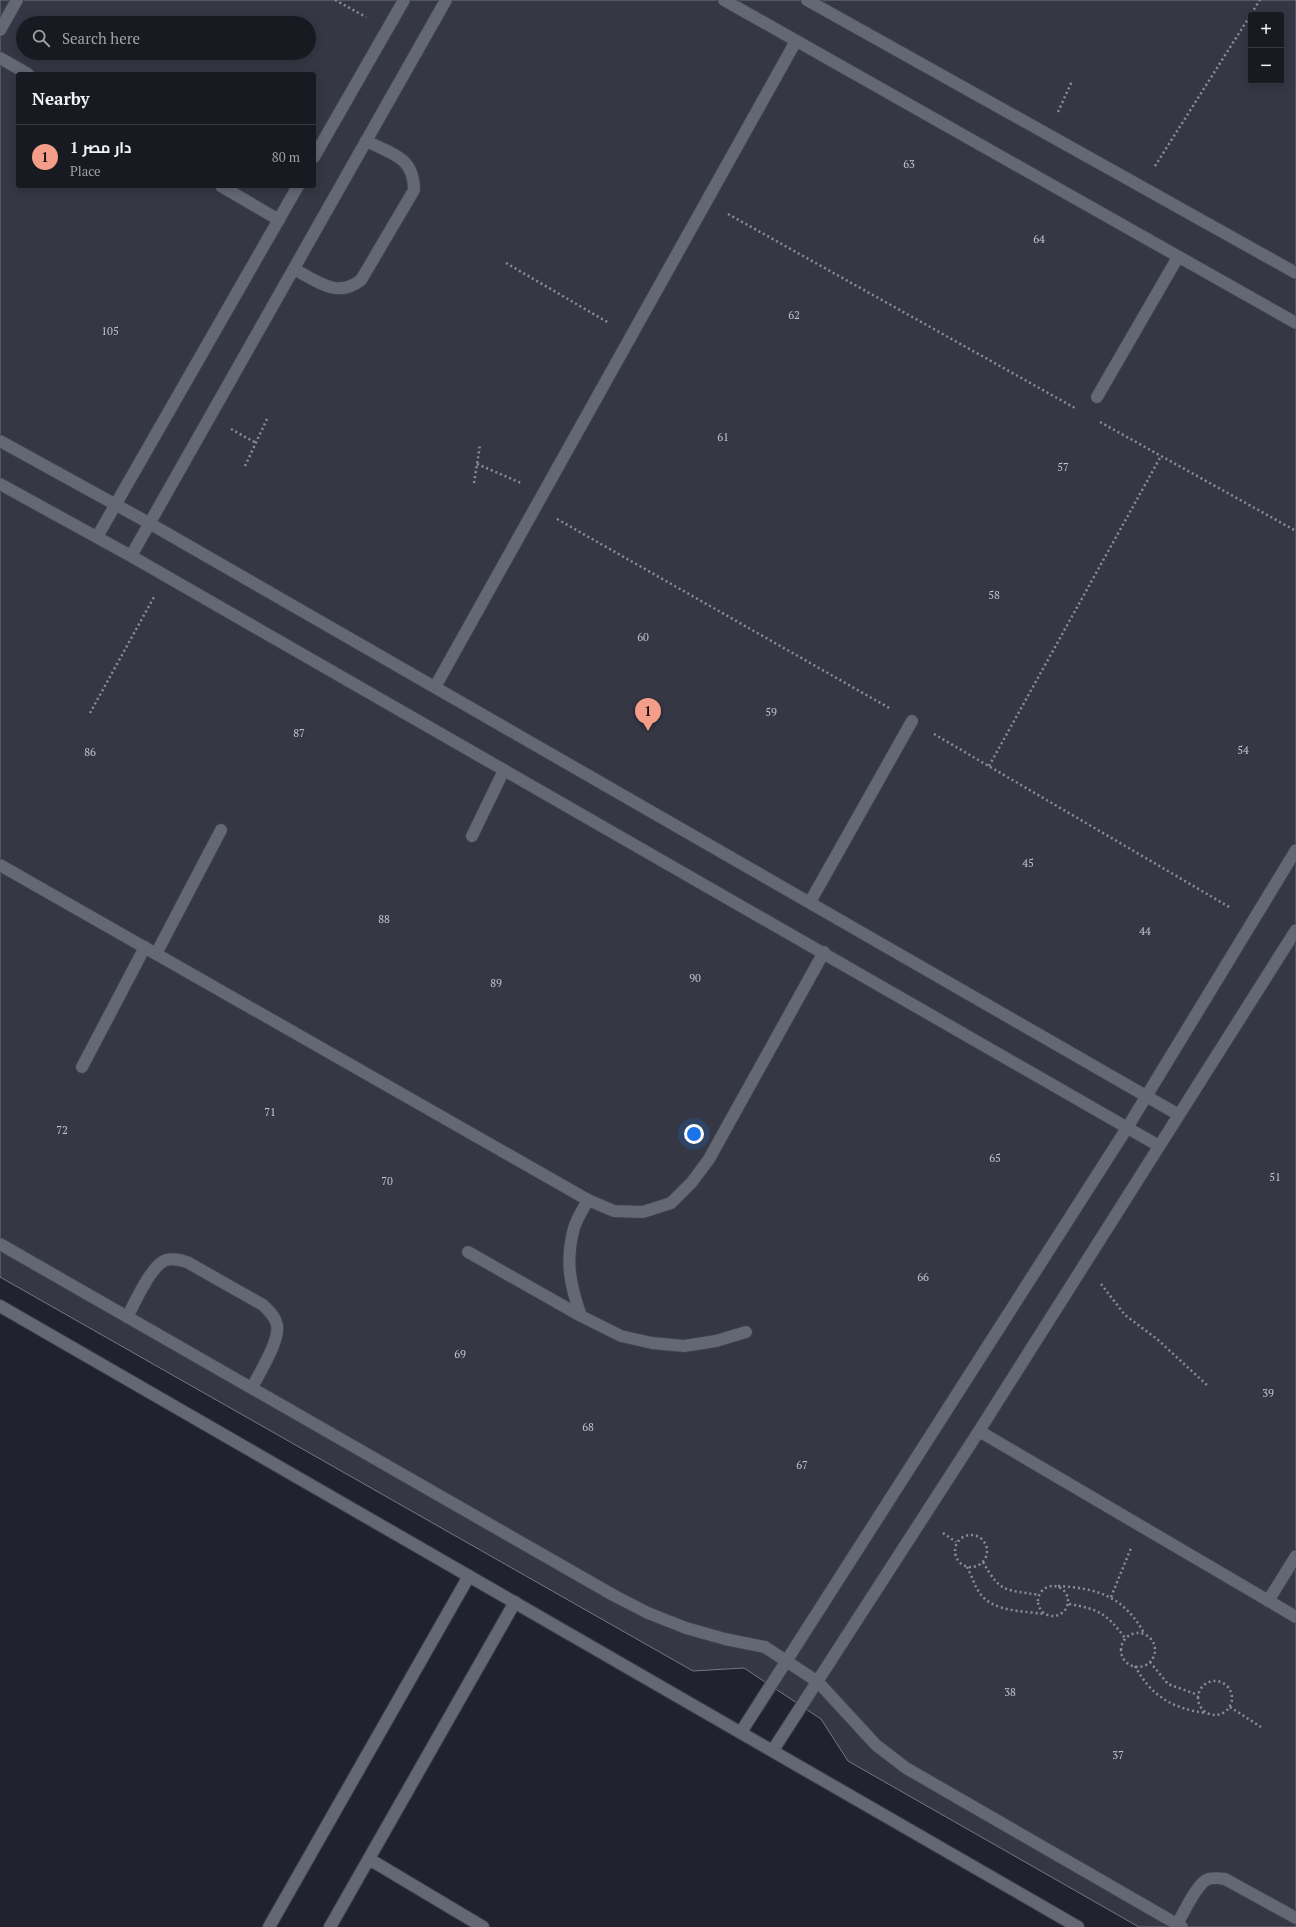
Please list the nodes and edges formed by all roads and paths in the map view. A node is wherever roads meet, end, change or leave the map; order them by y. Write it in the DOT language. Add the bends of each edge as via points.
graph roads {
  1 [pos="17,0"];
  2 [pos="335,0"];
  3 [pos="404,0"];
  4 [pos="446,0"];
  5 [pos="724,0"];
  6 [pos="807,0"];
  7 [pos="1260,0"];
  8 [pos="821,3"];
  9 [pos="387,29"];
  10 [pos="0,30"];
  11 [pos="796,41"];
  12 [pos="0,58"];
  13 [pos="24,72"];
  14 [pos="1072,81"];
  15 [pos="1048,134"];
  16 [pos="366,141"];
  17 [pos="316,153"];
  18 [pos="1142,186"];
  19 [pos="224,188"];
  20 [pos="297,188"];
  21 [pos="707,202"];
  22 [pos="279,220"];
  23 [pos="1178,256"];
  24 [pos="506,263"];
  25 [pos="294,269"];
  26 [pos="1296,273"];
  27 [pos="1296,323"];
  28 [pos="632,336"];
  29 [pos="1097,397"];
  30 [pos="1081,411"];
  31 [pos="267,419"];
  32 [pos="1095,419"];
  33 [pos="0,441"];
  34 [pos="480,445"];
  35 [pos="1161,456"];
  36 [pos="477,464"];
  37 [pos="245,466"];
  38 [pos="474,483"];
  39 [pos="0,484"];
  40 [pos="544,492"];
  41 [pos="116,505"];
  42 [pos="149,523"];
  43 [pos="1296,531"];
  44 [pos="97,537"];
  45 [pos="132,556"];
  46 [pos="166,576"];
  47 [pos="435,687"];
  48 [pos="90,713"];
  49 [pos="912,721"];
  50 [pos="989,766"];
  51 [pos="504,770"];
  52 [pos="221,830"];
  53 [pos="472,836"];
  54 [pos="1296,850"];
  55 [pos="0,865"];
  56 [pos="810,902"];
  57 [pos="1296,930"];
  58 [pos="144,947"];
  59 [pos="824,952"];
  60 [pos="156,954"];
  61 [pos="82,1067"];
  62 [pos="1146,1096"];
  63 [pos="1179,1115"];
  64 [pos="1127,1128"];
  65 [pos="1159,1146"];
  66 [pos="588,1200"];
  67 [pos="0,1244"];
  68 [pos="468,1252"];
  69 [pos="1086,1262"];
  70 [pos="0,1306"];
  71 [pos="581,1316"];
  72 [pos="127,1317"];
  73 [pos="746,1332"];
  74 [pos="1208,1386"];
  75 [pos="252,1388"];
  76 [pos="979,1431"];
  77 [pos="1140,1526"];
  78 [pos="1296,1556"];
  79 [pos="983,1562"];
  80 [pos="968,1567"];
  81 [pos="469,1576"];
  82 [pos="1058,1586"];
  83 [pos="1039,1596"];
  84 [pos="1111,1597"];
  85 [pos="1268,1601"];
  86 [pos="516,1602"];
  87 [pos="1069,1604"];
  88 [pos="1044,1614"];
  89 [pos="1296,1617"];
  90 [pos="1144,1633"];
  91 [pos="1125,1638"];
  92 [pos="786,1661"];
  93 [pos="1150,1662"];
  94 [pos="1135,1666"];
  95 [pos="818,1682"];
  96 [pos="1198,1695"];
  97 [pos="1230,1707"];
  98 [pos="1206,1713"];
  99 [pos="1261,1727"];
  100 [pos="741,1732"];
  101 [pos="773,1750"];
  102 [pos="369,1859"];
  103 [pos="1296,1918"];
  104 [pos="1179,1926"];
  105 [pos="269,1927"];
  106 [pos="330,1927"];
  107 [pos="483,1927"];
  108 [pos="1078,1927"];
  1 -- 10 [label="street"];
  2 -- 9 [label="path"];
  3 -- 9 [label="street"];
  4 -- 16 [label="street"];
  5 -- 11 [label="street"];
  6 -- 8 [label="street"];
  7 -- 18 [label="path"];
  8 -- 15 [label="street"];
  9 -- 17 [label="street"];
  11 -- 21 [label="street"];
  11 -- 23 [label="street"];
  12 -- 13 [label="street"];
  14 -- 15 [label="path"];
  15 -- 18 [label="street"];
  16 -- 25 [label="street"];
  16 -- 25 [label="street" via="400,158 409,166 414,178 414,190 361,280 352,287 342,290 331,288"];
  18 -- 26 [label="street"];
  19 -- 22 [label="street"];
  20 -- 22 [label="street"];
  21 -- 28 [label="street"];
  21 -- 30 [label="path"];
  22 -- 41 [label="street"];
  23 -- 27 [label="street"];
  23 -- 29 [label="street"];
  24 -- 28 [label="path"];
  25 -- 42 [label="street"];
  28 -- 40 [label="street"];
  31 -- 37 [label="path"];
  32 -- 35 [label="path"];
  33 -- 41 [label="street"];
  34 -- 36 [label="path"];
  35 -- 43 [label="path"];
  35 -- 50 [label="path"];
  36 -- 38 [label="path"];
  36 -- 40 [label="path"];
  39 -- 44 [label="street"];
  40 -- 47 [label="street"];
  41 -- 42 [label="street"];
  41 -- 44 [label="street"];
  42 -- 45 [label="street"];
  42 -- 47 [label="street"];
  44 -- 45 [label="street"];
  45 -- 46 [label="street"];
  46 -- 48 [label="path"];
  46 -- 51 [label="street"];
  47 -- 56 [label="street"];
  49 -- 56 [label="street"];
  51 -- 53 [label="street"];
  51 -- 59 [label="street"];
  52 -- 60 [label="street"];
  54 -- 62 [label="street"];
  55 -- 58 [label="street"];
  56 -- 62 [label="street"];
  57 -- 63 [label="street"];
  58 -- 60 [label="street"];
  58 -- 61 [label="street"];
  59 -- 64 [label="street"];
  59 -- 66 [label="street" via="709,1159 692,1182 671,1203 643,1212 614,1211"];
  60 -- 66 [label="street"];
  62 -- 63 [label="street"];
  62 -- 64 [label="street"];
  63 -- 65 [label="street"];
  64 -- 65 [label="street"];
  64 -- 92 [label="street"];
  65 -- 69 [label="street"];
  66 -- 71 [label="street" via="574,1227 569,1256 571,1287"];
  67 -- 72 [label="street"];
  68 -- 71 [label="street"];
  69 -- 74 [label="path" via="1125,1315 1157,1339"];
  69 -- 76 [label="street"];
  70 -- 81 [label="street"];
  71 -- 73 [label="street" via="621,1336 652,1343 684,1346 716,1341"];
  72 -- 75 [label="street"];
  72 -- 75 [label="street" via="155,1267 164,1260 176,1258 256,1301 272,1314 277,1326 276,1339"];
  75 -- 92 [label="street" via="648,1613 686,1628 764,1647"];
  76 -- 77 [label="street"];
  76 -- 95 [label="street"];
  77 -- 84 [label="path"];
  77 -- 85 [label="street"];
  78 -- 85 [label="street"];
  79 -- 80 [label="path" via="976,1567"];
  79 -- 80 [label="path" via="987,1554 986,1545 981,1538 972,1534 963,1536 956,1542 954,1550 958,1561"];
  79 -- 83 [label="path" via="991,1577 1001,1587"];
  80 -- 88 [label="path" via="982,1596 993,1604"];
  81 -- 86 [label="street"];
  81 -- 105 [label="street"];
  82 -- 83 [label="path" via="1043,1589"];
  82 -- 84 [label="path" via="1076,1587"];
  82 -- 87 [label="path" via="1065,1590"];
  83 -- 88 [label="path" via="1038,1602"];
  84 -- 90 [label="path" via="1125,1607"];
  85 -- 89 [label="street"];
  86 -- 100 [label="street"];
  86 -- 102 [label="street"];
  87 -- 88 [label="path" via="1066,1611 1059,1615 1052,1617"];
  87 -- 91 [label="path" via="1098,1611 1109,1619"];
  90 -- 91 [label="path" via="1137,1632"];
  90 -- 93 [label="path" via="1151,1638 1155,1647"];
  91 -- 94 [label="path" via="1121,1646 1122,1655 1126,1662"];
  92 -- 95 [label="street"];
  92 -- 100 [label="street"];
  93 -- 94 [label="path"];
  93 -- 96 [label="path" via="1168,1684"];
  94 -- 98 [label="path" via="1143,1681 1171,1704"];
  95 -- 101 [label="street"];
  95 -- 104 [label="street" via="876,1745 906,1768"];
  96 -- 97 [label="path" via="1201,1687 1217,1680 1231,1690 1233,1699"];
  96 -- 98 [label="path" via="1201,1708"];
  97 -- 98 [label="path" via="1219,1715"];
  97 -- 99 [label="path"];
  100 -- 101 [label="street"];
  101 -- 108 [label="street"];
  102 -- 106 [label="street"];
  102 -- 107 [label="street"];
  103 -- 104 [label="street" via="1225,1879 1215,1878 1207,1880 1200,1887"];
}
